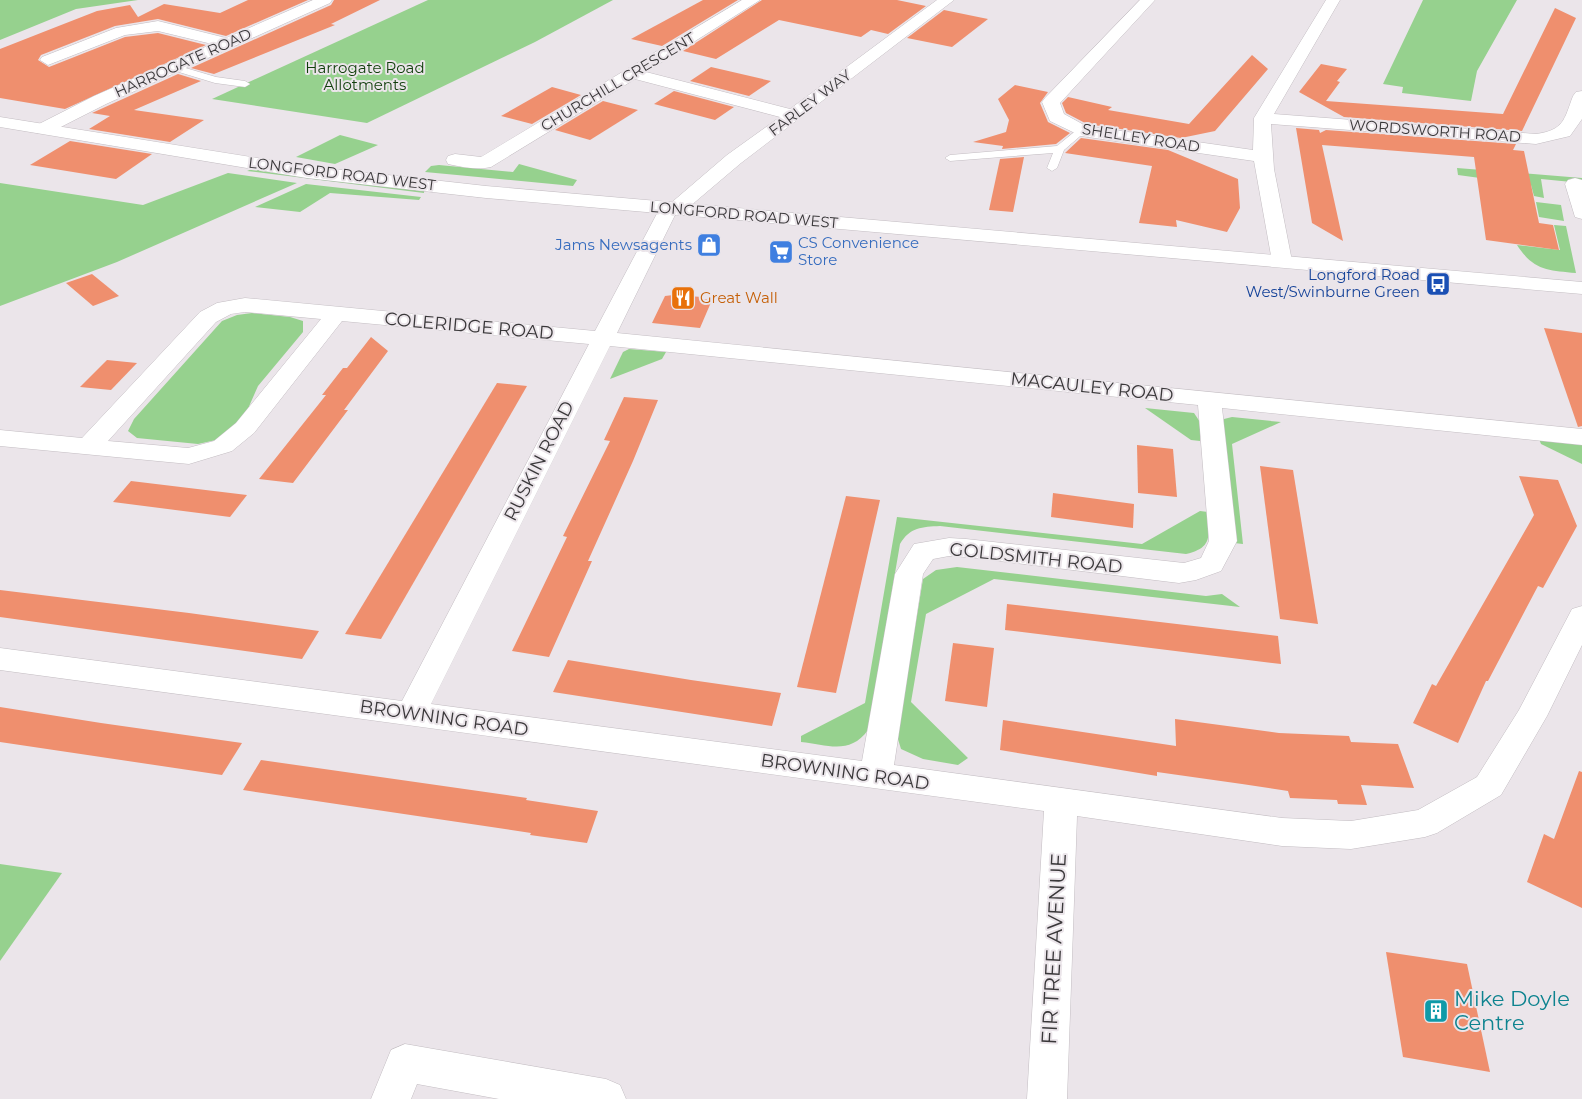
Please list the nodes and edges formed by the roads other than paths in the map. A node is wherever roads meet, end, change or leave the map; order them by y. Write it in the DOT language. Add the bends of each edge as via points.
graph roads {
  1 [pos="325,0"];
  2 [pos="753,0"];
  3 [pos="947,0"];
  4 [pos="1148,0"];
  5 [pos="1333,0"];
  6 [pos="227,43"];
  7 [pos="48,60"];
  8 [pos="172,67"];
  9 [pos="632,74"];
  10 [pos="245,84"];
  11 [pos="1582,96"];
  12 [pos="794,115"];
  13 [pos="1263,118"];
  14 [pos="0,122"];
  15 [pos="43,129"];
  16 [pos="1081,131"];
  17 [pos="1060,149"];
  18 [pos="1264,157"];
  19 [pos="950,158"];
  20 [pos="455,160"];
  21 [pos="484,163"];
  22 [pos="508,165"];
  23 [pos="1052,168"];
  24 [pos="1575,184"];
  25 [pos="672,208"];
  26 [pos="1582,214"];
  27 [pos="1282,261"];
  28 [pos="1582,288"];
  29 [pos="336,314"];
  30 [pos="602,338"];
  31 [pos="1209,399"];
  32 [pos="1582,437"];
  33 [pos="0,438"];
  34 [pos="89,446"];
  35 [pos="1582,616"];
  36 [pos="0,659"];
  37 [pos="411,714"];
  38 [pos="876,776"];
  39 [pos="1061,800"];
  40 [pos="391,1099"];
  41 [pos="606,1099"];
  42 [pos="1047,1099"];
  1 -- 6 [label="street, HARROGATE ROAD"];
  2 -- 9 [label="street, CHURCHILL CRESCENT"];
  3 -- 12 [label="street, FARLEY WAY"];
  4 -- 16 [label="street, SHELLEY ROAD" via="1052,102 1056,118"];
  5 -- 13 [label="street"];
  6 -- 7 [label="street" via="158,26 122,31"];
  6 -- 8 [label="street, HARROGATE ROAD"];
  8 -- 10 [label="lane" via="215,80"];
  8 -- 15 [label="street, HARROGATE ROAD"];
  9 -- 12 [label="street"];
  9 -- 21 [label="street, CHURCHILL CRESCENT"];
  11 -- 13 [label="street, WORDSWORTH ROAD" via="1568,131 1557,137 1536,139"];
  12 -- 25 [label="street, FARLEY WAY"];
  13 -- 18 [label="street"];
  14 -- 15 [label="street, LONGFORD ROAD WEST"];
  15 -- 25 [label="street, LONGFORD ROAD WEST" via="308,172"];
  16 -- 17 [label="lane"];
  16 -- 18 [label="street, SHELLEY ROAD"];
  17 -- 19 [label="lane"];
  17 -- 23 [label="lane"];
  18 -- 27 [label="street"];
  20 -- 21 [label="street"];
  21 -- 22 [label="street"];
  24 -- 26 [label="street"];
  25 -- 27 [label="street, LONGFORD ROAD WEST"];
  25 -- 30 [label="street, RUSKIN ROAD"];
  27 -- 28 [label="street, LONGFORD ROAD WEST"];
  29 -- 30 [label="street, COLERIDGE ROAD"];
  29 -- 34 [label="street, COLERIDGE ROAD" via="245,305 225,308 208,317"];
  29 -- 34 [label="street" via="245,428 223,446 189,456"];
  30 -- 31 [label="street, MACAULEY ROAD"];
  30 -- 37 [label="street, RUSKIN ROAD"];
  31 -- 32 [label="street, MACAULEY ROAD"];
  31 -- 38 [label="street, GOLDSMITH ROAD" via="1223,541 1211,564 1178,573 966,548 924,551 909,574"];
  33 -- 34 [label="street"];
  35 -- 39 [label="street, BROWNING ROAD" via="1531,716 1489,786 1425,823 1351,835 1282,832"];
  36 -- 37 [label="street, BROWNING ROAD"];
  37 -- 38 [label="street, BROWNING ROAD"];
  38 -- 39 [label="street, BROWNING ROAD"];
  39 -- 42 [label="street, FIR TREE AVENUE"];
  40 -- 41 [label="street" via="405,1063"];
}
